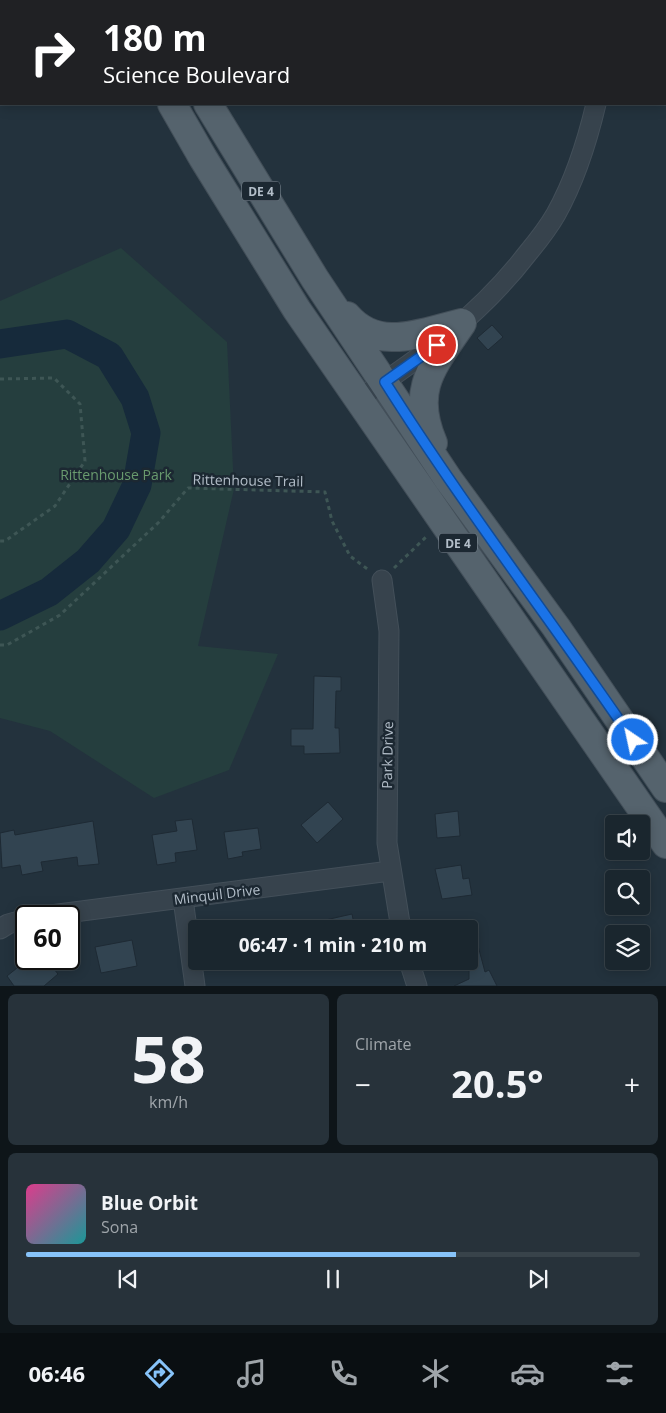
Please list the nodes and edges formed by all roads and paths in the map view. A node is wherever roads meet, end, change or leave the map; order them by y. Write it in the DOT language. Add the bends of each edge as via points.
graph roads {
  1 [pos="173,105"];
  2 [pos="209,105"];
  3 [pos="596,105"];
  4 [pos="315,279"];
  5 [pos="462,323"];
  6 [pos="0,379"];
  7 [pos="385,382"];
  8 [pos="358,400"];
  9 [pos="448,479"];
  10 [pos="426,538"];
  11 [pos="0,541"];
  12 [pos="382,580"];
  13 [pos="0,645"];
  14 [pos="666,788"];
  15 [pos="666,844"];
  16 [pos="390,871"];
  17 [pos="183,899"];
  18 [pos="80,912"];
  19 [pos="399,920"];
  20 [pos="15,922"];
  21 [pos="0,929"];
  22 [pos="412,970"];
  23 [pos="195,986"];
  24 [pos="417,986"];
  1 -- 8 [label="main road, DE 4" via="258,249"];
  2 -- 4 [label="main road, DE 4"];
  3 -- 5 [label="street" via="589,136 556,215 512,273"];
  4 -- 5 [label="main road" via="358,328 380,337 399,337"];
  4 -- 7 [label="main road, DE 4"];
  5 -- 7 [label="street"];
  5 -- 9 [label="main road" via="423,388 430,436"];
  6 -- 11 [label="path" via="54,378 80,404 85,461 54,506 5,541"];
  7 -- 8 [label="street"];
  7 -- 9 [label="main road, DE 4"];
  8 -- 15 [label="main road, DE 4"];
  9 -- 14 [label="main road, DE 4" via="556,627"];
  10 -- 12 [label="path"];
  12 -- 13 [label="path, Rittenhouse Trail" via="350,556 332,521 325,492 188,488 159,522 60,614 7,645"];
  12 -- 16 [label="street, Park Drive" via="389,631 386,811"];
  16 -- 17 [label="street, Minquil Drive"];
  16 -- 19 [label="street, Park Drive"];
  17 -- 18 [label="street, Minquil Drive"];
  17 -- 23 [label="street"];
  20 -- 21 [label="street"];
  22 -- 24 [label="street"];
}
